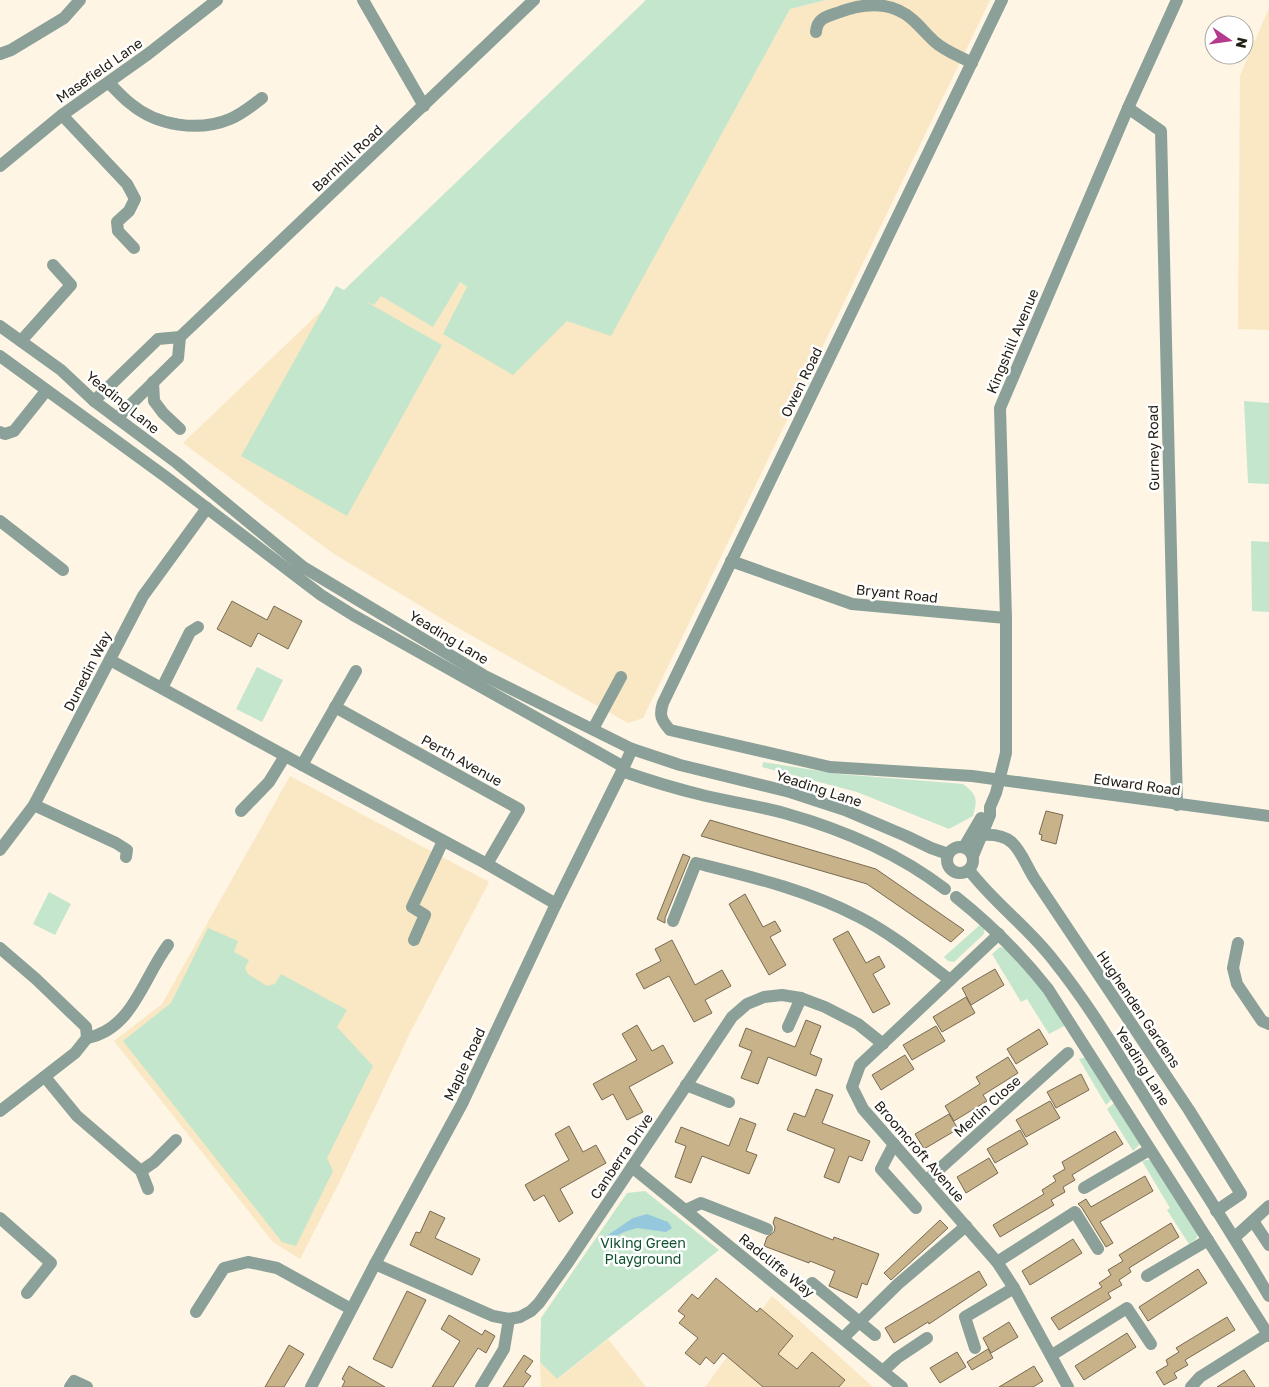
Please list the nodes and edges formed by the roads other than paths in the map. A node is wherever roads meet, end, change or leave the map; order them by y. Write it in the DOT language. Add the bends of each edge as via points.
graph roads {
  1 [pos="80,0"];
  2 [pos="217,0"];
  3 [pos="362,0"];
  4 [pos="534,0"];
  5 [pos="1002,0"];
  6 [pos="1177,0"];
  7 [pos="816,32"];
  8 [pos="0,54"];
  9 [pos="972,63"];
  10 [pos="109,83"];
  11 [pos="262,98"];
  12 [pos="424,106"];
  13 [pos="1128,108"];
  14 [pos="62,114"];
  15 [pos="0,166"];
  16 [pos="134,248"];
  17 [pos="53,265"];
  18 [pos="0,326"];
  19 [pos="180,337"];
  20 [pos="21,341"];
  21 [pos="0,356"];
  22 [pos="153,382"];
  23 [pos="46,391"];
  24 [pos="94,401"];
  25 [pos="112,414"];
  26 [pos="96,426"];
  27 [pos="180,429"];
  28 [pos="0,432"];
  29 [pos="207,508"];
  30 [pos="0,521"];
  31 [pos="732,560"];
  32 [pos="63,570"];
  33 [pos="1006,618"];
  34 [pos="198,627"];
  35 [pos="110,660"];
  36 [pos="356,671"];
  37 [pos="621,677"];
  38 [pos="162,688"];
  39 [pos="336,707"];
  40 [pos="593,729"];
  41 [pos="632,749"];
  42 [pos="285,756"];
  43 [pos="302,765"];
  44 [pos="623,769"];
  45 [pos="1000,780"];
  46 [pos="34,805"];
  47 [pos="1177,805"];
  48 [pos="990,807"];
  49 [pos="241,811"];
  50 [pos="1269,816"];
  51 [pos="883,825"];
  52 [pos="983,835"];
  53 [pos="444,840"];
  54 [pos="873,845"];
  55 [pos="0,850"];
  56 [pos="968,851"];
  57 [pos="948,854"];
  58 [pos="126,857"];
  59 [pos="487,864"];
  60 [pos="968,870"];
  61 [pos="944,889"];
  62 [pos="956,897"];
  63 [pos="556,904"];
  64 [pos="673,921"];
  65 [pos="999,934"];
  66 [pos="414,940"];
  67 [pos="1238,943"];
  68 [pos="168,946"];
  69 [pos="0,948"];
  70 [pos="950,980"];
  71 [pos="801,998"];
  72 [pos="1267,1023"];
  73 [pos="788,1027"];
  74 [pos="87,1038"];
  75 [pos="883,1044"];
  76 [pos="1068,1054"];
  77 [pos="46,1077"];
  78 [pos="686,1085"];
  79 [pos="729,1102"];
  80 [pos="0,1111"];
  81 [pos="176,1140"];
  82 [pos="894,1144"];
  83 [pos="1149,1150"];
  84 [pos="632,1167"];
  85 [pos="142,1171"];
  86 [pos="926,1181"];
  87 [pos="1084,1188"];
  88 [pos="148,1189"];
  89 [pos="1206,1194"];
  90 [pos="1186,1206"];
  91 [pos="1269,1206"];
  92 [pos="916,1208"];
  93 [pos="686,1210"];
  94 [pos="1216,1211"];
  95 [pos="0,1218"];
  96 [pos="1253,1220"];
  97 [pos="966,1226"];
  98 [pos="767,1229"];
  99 [pos="1234,1237"];
  100 [pos="1208,1240"];
  101 [pos="1269,1245"];
  102 [pos="1098,1249"];
  103 [pos="997,1262"];
  104 [pos="375,1264"];
  105 [pos="1148,1276"];
  106 [pos="812,1283"];
  107 [pos="1014,1288"];
  108 [pos="27,1293"];
  109 [pos="1269,1296"];
  110 [pos="351,1309"];
  111 [pos="196,1312"];
  112 [pos="509,1319"];
  113 [pos="860,1323"];
  114 [pos="875,1335"];
  115 [pos="1268,1335"];
  116 [pos="843,1338"];
  117 [pos="927,1338"];
  118 [pos="1150,1344"];
  119 [pos="975,1348"];
  120 [pos="1052,1355"];
  121 [pos="883,1371"];
  122 [pos="72,1384"];
  123 [pos="87,1387"];
  124 [pos="312,1387"];
  125 [pos="481,1387"];
  126 [pos="902,1387"];
  127 [pos="1068,1387"];
  128 [pos="1191,1387"];
  1 -- 8 [label="street" via="64,18"];
  2 -- 10 [label="street, Masefield Lane"];
  3 -- 12 [label="street"];
  4 -- 12 [label="street, Barnhill Road"];
  5 -- 9 [label="street, Owen Road"];
  6 -- 13 [label="street, Kingshill Avenue"];
  7 -- 9 [label="street" via="820,20 850,8 890,7 910,18 936,43"];
  9 -- 31 [label="street, Owen Road"];
  10 -- 11 [label="street" via="148,115 184,125 204,126 224,121 244,112"];
  10 -- 14 [label="street, Masefield Lane"];
  12 -- 19 [label="street, Barnhill Road"];
  13 -- 33 [label="street, Kingshill Avenue" via="1000,408"];
  13 -- 47 [label="street, Gurney Road" via="1161,131"];
  14 -- 15 [label="street, Masefield Lane"];
  14 -- 16 [label="street" via="127,184 135,199 129,211 117,222 118,231"];
  17 -- 20 [label="street" via="71,285"];
  18 -- 20 [label="street, Yeading Lane"];
  19 -- 22 [label="street" via="178,358"];
  19 -- 24 [label="street" via="158,339"];
  20 -- 24 [label="street, Yeading Lane" via="61,370"];
  21 -- 23 [label="street"];
  22 -- 25 [label="street"];
  22 -- 27 [label="street" via="154,401"];
  23 -- 26 [label="street"];
  23 -- 28 [label="street" via="14,431"];
  24 -- 25 [label="street, Yeading Lane"];
  25 -- 26 [label="street"];
  25 -- 40 [label="street, Yeading Lane" via="303,566 461,662"];
  26 -- 29 [label="street"];
  29 -- 35 [label="street, Dunedin Way" via="143,596"];
  29 -- 44 [label="street" via="353,616"];
  30 -- 32 [label="street"];
  31 -- 33 [label="street, Bryant Road" via="852,604"];
  31 -- 45 [label="street, Owen Road" via="663,703 660,714 670,730 830,767"];
  33 -- 45 [label="street, Kingshill Avenue" via="1007,743"];
  34 -- 38 [label="street" via="190,632"];
  35 -- 38 [label="street"];
  35 -- 46 [label="street, Dunedin Way"];
  36 -- 39 [label="street"];
  37 -- 40 [label="street"];
  38 -- 42 [label="street"];
  39 -- 43 [label="street"];
  39 -- 59 [label="street, Perth Avenue" via="519,809"];
  40 -- 41 [label="street, Yeading Lane"];
  41 -- 44 [label="street, Maple Road"];
  41 -- 51 [label="street, Yeading Lane" via="680,765 790,792"];
  42 -- 43 [label="street"];
  42 -- 49 [label="street" via="264,789"];
  43 -- 53 [label="street"];
  44 -- 54 [label="street" via="666,786 784,813"];
  44 -- 63 [label="street, Maple Road"];
  45 -- 47 [label="street, Edward Road"];
  45 -- 48 [label="street, Kingshill Avenue"];
  46 -- 55 [label="street, Dunedin Way"];
  46 -- 58 [label="street" via="116,843 127,850"];
  47 -- 50 [label="street, Edward Road"];
  48 -- 52 [label="street, Kingshill Avenue"];
  48 -- 56 [label="street, Kingshill Avenue" via="984,811"];
  51 -- 54 [label="street"];
  51 -- 57 [label="street, Yeading Lane"];
  52 -- 56 [label="street, Kingshill Avenue"];
  52 -- 94 [label="street, Hughenden Gardens" via="1007,837 1013,843 1241,1194"];
  53 -- 59 [label="street"];
  53 -- 66 [label="street" via="412,907 425,915"];
  54 -- 61 [label="street"];
  56 -- 57 [label="street" via="954,848"];
  56 -- 60 [label="street" via="973,863"];
  57 -- 60 [label="street" via="947,863 951,870 960,873"];
  59 -- 63 [label="street"];
  60 -- 89 [label="street, Yeading Lane" via="1059,966"];
  62 -- 65 [label="street"];
  63 -- 104 [label="street, Maple Road" via="462,1104"];
  64 -- 70 [label="street" via="696,863 825,900 889,935"];
  65 -- 70 [label="street, Broomcroft Avenue"];
  65 -- 83 [label="street" via="1048,989"];
  67 -- 72 [label="street" via="1233,968 1237,984 1262,1021"];
  68 -- 74 [label="street" via="125,1015 109,1030"];
  69 -- 74 [label="street" via="86,1027"];
  70 -- 75 [label="street, Broomcroft Avenue"];
  71 -- 73 [label="street"];
  71 -- 75 [label="street, Canberra Drive" via="858,1024"];
  71 -- 78 [label="street, Canberra Drive" via="782,995 747,1004 732,1017"];
  74 -- 77 [label="street" via="75,1054"];
  75 -- 82 [label="street, Broomcroft Avenue" via="860,1065 852,1087 863,1109"];
  76 -- 86 [label="street, Merlin Close"];
  77 -- 80 [label="street"];
  77 -- 85 [label="street" via="77,1116"];
  78 -- 79 [label="street"];
  78 -- 84 [label="street, Canberra Drive"];
  81 -- 85 [label="street"];
  82 -- 86 [label="street, Broomcroft Avenue"];
  82 -- 92 [label="street" via="881,1169"];
  83 -- 87 [label="street"];
  83 -- 90 [label="street"];
  84 -- 93 [label="street, Radcliffe Way"];
  84 -- 112 [label="street, Canberra Drive" via="539,1303 520,1317"];
  85 -- 88 [label="street"];
  86 -- 97 [label="street, Broomcroft Avenue"];
  89 -- 90 [label="street"];
  89 -- 94 [label="street, Yeading Lane"];
  90 -- 100 [label="street"];
  91 -- 96 [label="street"];
  93 -- 98 [label="street" via="701,1204"];
  93 -- 116 [label="street, Radcliffe Way"];
  94 -- 99 [label="street, Yeading Lane"];
  95 -- 108 [label="street" via="51,1264"];
  96 -- 99 [label="street"];
  96 -- 101 [label="street"];
  97 -- 103 [label="street, Broomcroft Avenue"];
  97 -- 113 [label="street" via="898,1284"];
  99 -- 109 [label="street, Yeading Lane"];
  100 -- 105 [label="street"];
  100 -- 115 [label="street"];
  102 -- 103 [label="street" via="1075,1212"];
  103 -- 107 [label="street, Broomcroft Avenue"];
  104 -- 110 [label="street, Maple Road"];
  104 -- 112 [label="street" via="493,1316"];
  106 -- 113 [label="street"];
  107 -- 119 [label="street" via="965,1317"];
  107 -- 120 [label="street, Broomcroft Avenue"];
  110 -- 111 [label="street" via="277,1268 248,1262 224,1268"];
  110 -- 124 [label="street, Maple Road"];
  112 -- 125 [label="street" via="504,1349"];
  113 -- 114 [label="street"];
  113 -- 116 [label="street"];
  115 -- 128 [label="street" via="1200,1376"];
  116 -- 121 [label="street, Radcliffe Way"];
  117 -- 121 [label="street"];
  118 -- 120 [label="street" via="1127,1308"];
  120 -- 127 [label="street, Broomcroft Avenue"];
  121 -- 126 [label="street, Radcliffe Way"];
  122 -- 123 [label="street"];
}
